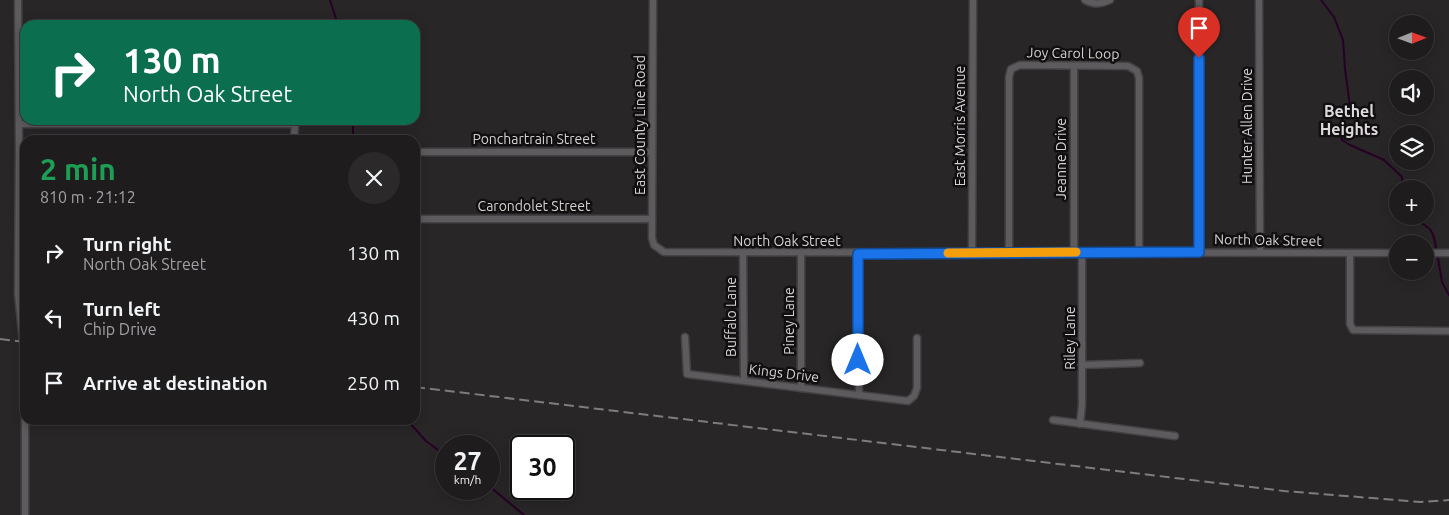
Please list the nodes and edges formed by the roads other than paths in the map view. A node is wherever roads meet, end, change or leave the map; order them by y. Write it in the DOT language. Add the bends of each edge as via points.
graph roads {
  1 [pos="18,0"];
  2 [pos="653,0"];
  3 [pos="973,0"];
  4 [pos="1085,0"];
  5 [pos="1110,0"];
  6 [pos="1199,0"];
  7 [pos="1259,0"];
  8 [pos="1074,66"];
  9 [pos="19,124"];
  10 [pos="20,145"];
  11 [pos="420,152"];
  12 [pos="652,152"];
  13 [pos="420,219"];
  14 [pos="652,219"];
  15 [pos="658,249"];
  16 [pos="972,252"];
  17 [pos="1008,252"];
  18 [pos="1074,252"];
  19 [pos="1082,252"];
  20 [pos="1139,252"];
  21 [pos="1199,252"];
  22 [pos="1260,252"];
  23 [pos="743,253"];
  24 [pos="1350,253"];
  25 [pos="1389,253"];
  26 [pos="1434,253"];
  27 [pos="1449,253"];
  28 [pos="801,254"];
  29 [pos="858,254"];
  30 [pos="20,266"];
  31 [pos="20,316"];
  32 [pos="1449,331"];
  33 [pos="685,338"];
  34 [pos="917,338"];
  35 [pos="1140,364"];
  36 [pos="1082,365"];
  37 [pos="744,380"];
  38 [pos="801,388"];
  39 [pos="859,395"];
  40 [pos="1053,420"];
  41 [pos="1080,424"];
  42 [pos="24,425"];
  43 [pos="1175,436"];
  44 [pos="25,515"];
  1 -- 9 [label="street"];
  2 -- 12 [label="street, East County Line Road"];
  3 -- 16 [label="street, East Morris Avenue"];
  4 -- 5 [label="street" via="1092,4"];
  6 -- 21 [label="street"];
  7 -- 22 [label="street, Hunter Allen Drive"];
  8 -- 17 [label="street, Joy Carol Loop" via="1020,65 1011,69 1008,77"];
  8 -- 18 [label="street, Jeanne Drive"];
  8 -- 20 [label="street, Joy Carol Loop" via="1128,66 1139,75"];
  9 -- 10 [label="street"];
  11 -- 12 [label="street, Ponchartrain Street"];
  12 -- 14 [label="street, East County Line Road"];
  13 -- 14 [label="street, Carondolet Street"];
  14 -- 15 [label="street, East County Line Road" via="652,238"];
  15 -- 23 [label="street, North Oak Street" via="670,254"];
  16 -- 17 [label="street, North Oak Street"];
  16 -- 29 [label="street, North Oak Street"];
  17 -- 18 [label="street, North Oak Street"];
  18 -- 19 [label="street, North Oak Street"];
  19 -- 20 [label="street, North Oak Street"];
  19 -- 36 [label="street, Riley Lane"];
  20 -- 21 [label="street, North Oak Street"];
  21 -- 22 [label="street, North Oak Street"];
  22 -- 24 [label="street, North Oak Street"];
  23 -- 28 [label="street, North Oak Street"];
  23 -- 37 [label="street, Buffalo Lane"];
  24 -- 25 [label="street, North Oak Street"];
  24 -- 32 [label="street" via="1350,324 1354,330"];
  26 -- 27 [label="street"];
  28 -- 29 [label="street, North Oak Street"];
  28 -- 38 [label="street, Piney Lane"];
  29 -- 39 [label="street"];
  30 -- 31 [label="street"];
  33 -- 37 [label="street, Kings Drive" via="687,374"];
  34 -- 39 [label="street, Kings Drive" via="917,388 914,396 908,401"];
  35 -- 36 [label="street"];
  36 -- 41 [label="street, Riley Lane"];
  37 -- 38 [label="street, Kings Drive"];
  38 -- 39 [label="street, Kings Drive"];
  40 -- 41 [label="street"];
  41 -- 43 [label="street"];
  42 -- 44 [label="street"];
}
